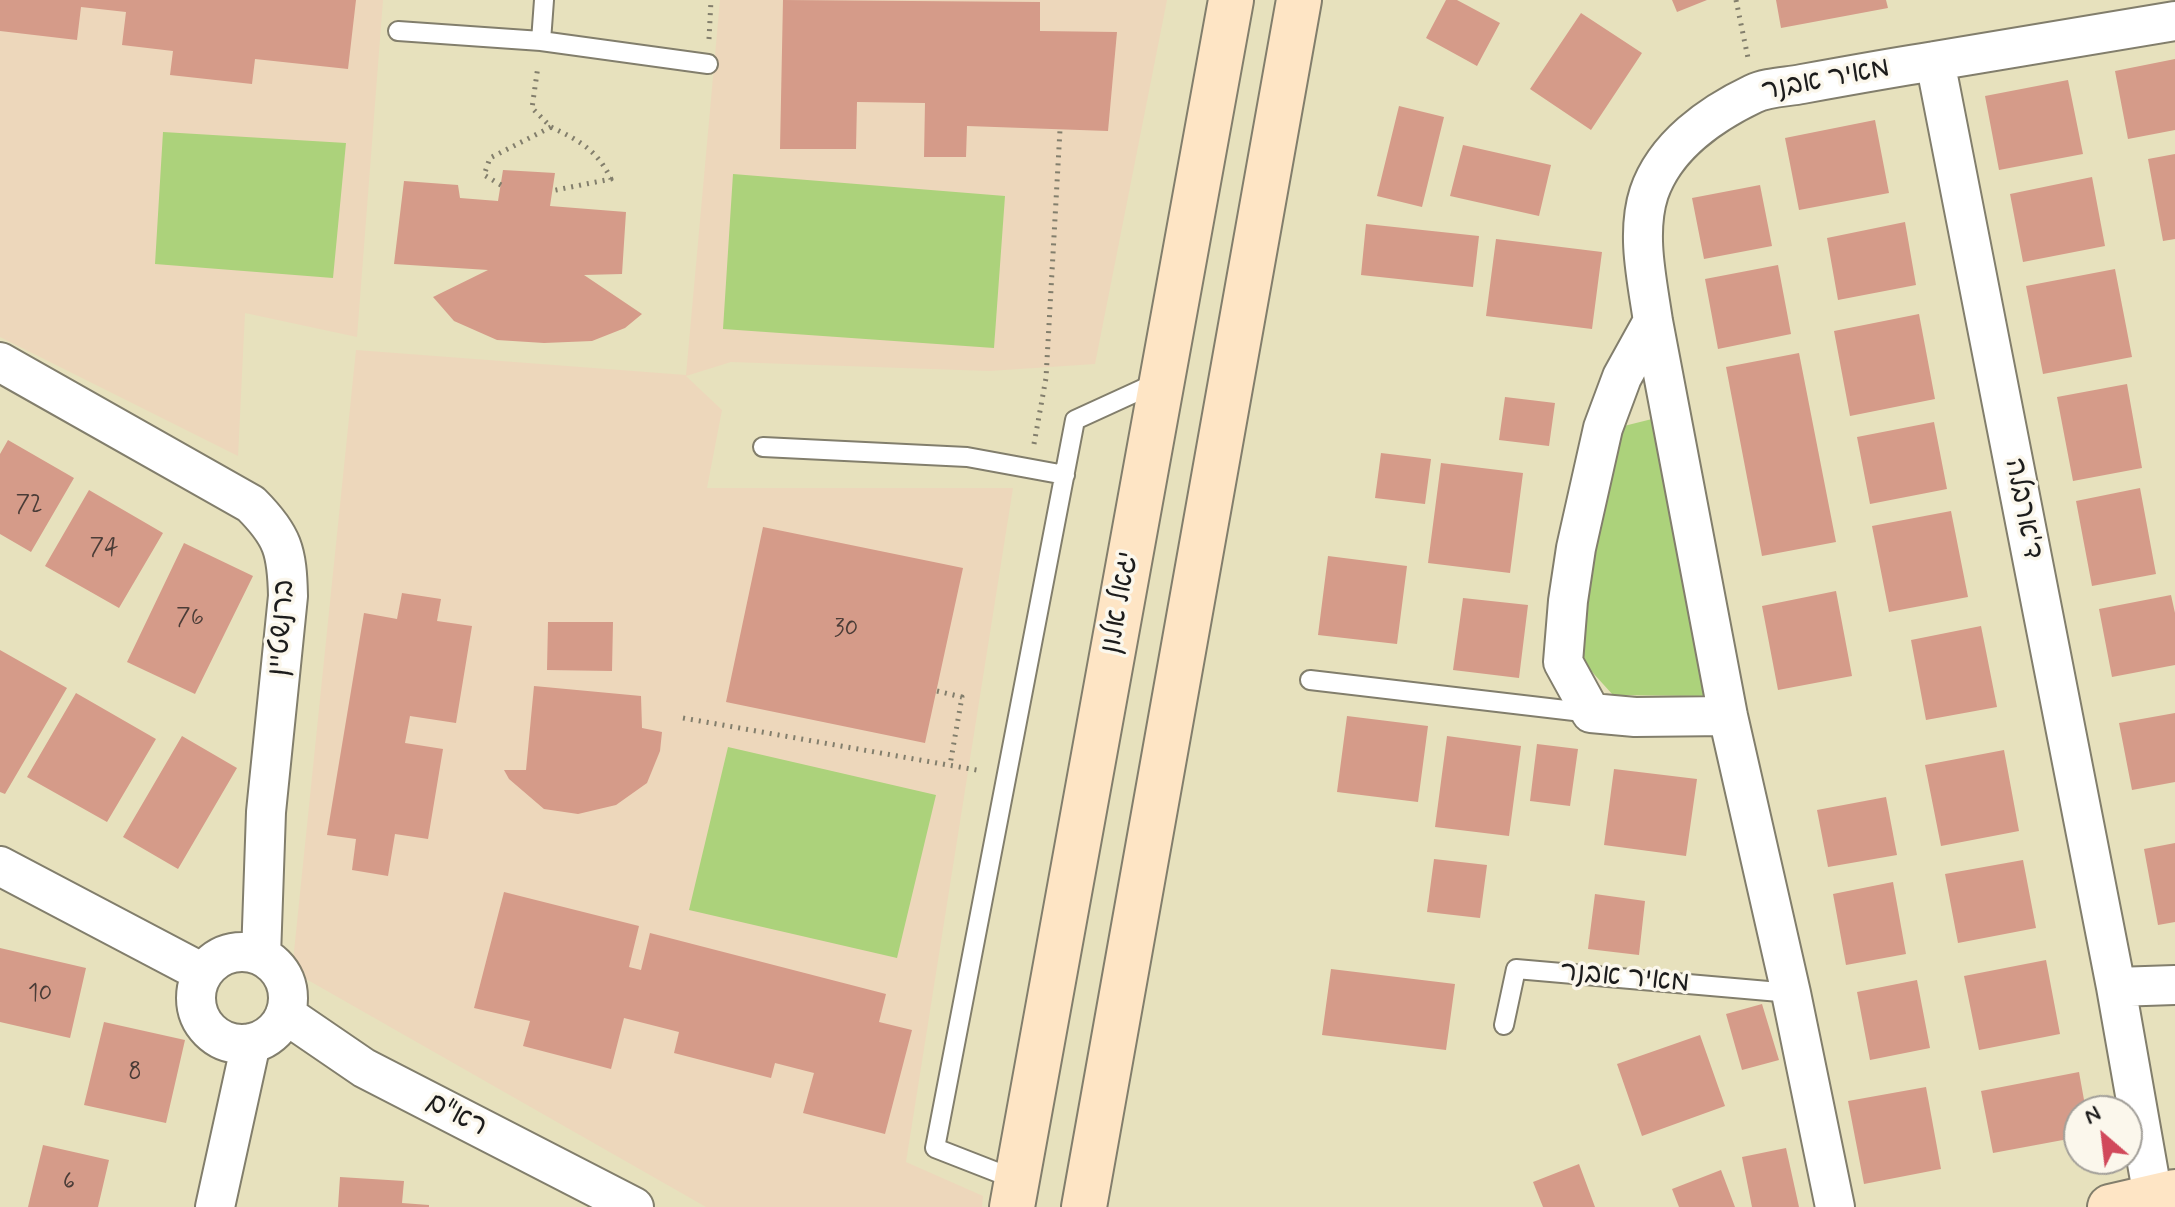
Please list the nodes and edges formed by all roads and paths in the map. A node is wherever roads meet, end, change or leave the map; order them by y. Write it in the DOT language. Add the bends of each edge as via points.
graph roads {
  1 [pos="544,0"];
  2 [pos="711,0"];
  3 [pos="1231,0"];
  4 [pos="1299,0"];
  5 [pos="1736,0"];
  6 [pos="2175,21"];
  7 [pos="398,31"];
  8 [pos="541,41"];
  9 [pos="1935,61"];
  10 [pos="708,64"];
  11 [pos="1755,92"];
  12 [pos="551,127"];
  13 [pos="1060,130"];
  14 [pos="501,185"];
  15 [pos="551,191"];
  16 [pos="1653,321"];
  17 [pos="0,362"];
  18 [pos="1161,381"];
  19 [pos="763,447"];
  20 [pos="1030,469"];
  21 [pos="1065,475"];
  22 [pos="1310,680"];
  23 [pos="937,691"];
  24 [pos="1591,713"];
  25 [pos="1728,716"];
  26 [pos="683,718"];
  27 [pos="950,765"];
  28 [pos="1007,774"];
  29 [pos="0,866"];
  30 [pos="261,956"];
  31 [pos="203,973"];
  32 [pos="2175,985"];
  33 [pos="2116,987"];
  34 [pos="1791,993"];
  35 [pos="285,1014"];
  36 [pos="1504,1025"];
  37 [pos="251,1043"];
  38 [pos="1014,1194"];
  39 [pos="2164,1195"];
  40 [pos="215,1207"];
  41 [pos="634,1207"];
  42 [pos="1084,1207"];
  43 [pos="1835,1207"];
  44 [pos="2110,1207"];
  1 -- 8 [label="lane"];
  2 -- 10 [label="path"];
  3 -- 18 [label="main road, יגאל אלון"];
  4 -- 42 [label="main road"];
  5 -- 11 [label="path"];
  6 -- 9 [label="street"];
  7 -- 8 [label="lane"];
  8 -- 10 [label="lane"];
  8 -- 12 [label="path" via="532,108"];
  9 -- 11 [label="street, מאיר אבנר"];
  9 -- 33 [label="street, ד'ארבלה"];
  11 -- 16 [label="street, מאיר אבנר" via="1685,137 1664,162 1649,194 1645,267"];
  12 -- 14 [label="path" via="490,158 484,175"];
  12 -- 15 [label="path" via="581,141 602,161 611,179"];
  13 -- 20 [label="path" via="1046,378"];
  16 -- 24 [label="street" via="1622,377 1603,428 1576,548 1563,662"];
  16 -- 25 [label="street, מאיר אבנר"];
  17 -- 30 [label="street, ברנשטיין" via="251,504 273,527 287,560 288,596 266,812"];
  18 -- 21 [label="lane" via="1075,420"];
  18 -- 38 [label="main road, יגאל אלון"];
  19 -- 20 [label="lane" via="967,457"];
  20 -- 21 [label="lane"];
  21 -- 28 [label="lane"];
  22 -- 24 [label="lane"];
  23 -- 27 [label="path" via="962,697"];
  24 -- 25 [label="street"];
  25 -- 34 [label="street, מאיר אבנר"];
  26 -- 27 [label="path"];
  27 -- 28 [label="path"];
  28 -- 38 [label="lane" via="935,1148"];
  29 -- 31 [label="street"];
  30 -- 31 [label="street" via="235,952"];
  30 -- 35 [label="street" via="281,974 288,1000"];
  31 -- 37 [label="street" via="195,1002 199,1017 220,1039"];
  32 -- 33 [label="street"];
  33 -- 39 [label="street, ד'ארבלה"];
  34 -- 36 [label="lane, מאיר אבנר" via="1516,969"];
  34 -- 43 [label="street, מאיר אבנר"];
  35 -- 37 [label="street" via="265,1038"];
  35 -- 41 [label="street, רא\"ם" via="364,1068"];
  37 -- 40 [label="street"];
  39 -- 44 [label="main road"];
}
